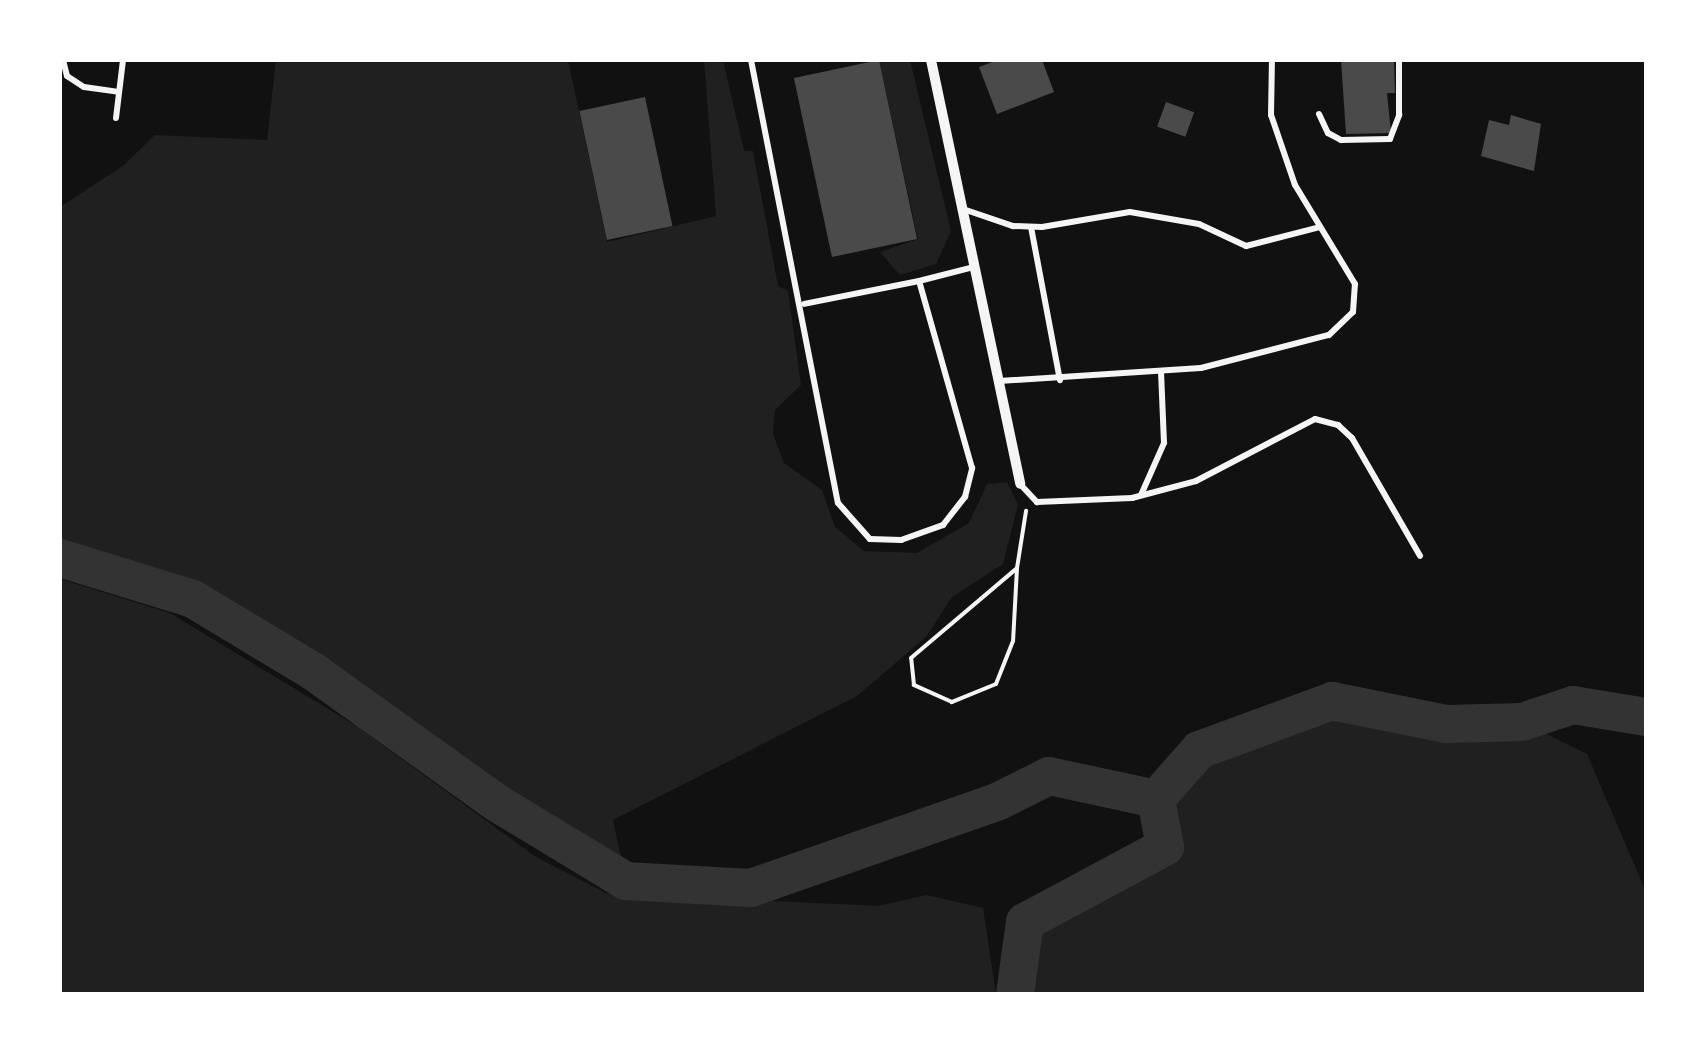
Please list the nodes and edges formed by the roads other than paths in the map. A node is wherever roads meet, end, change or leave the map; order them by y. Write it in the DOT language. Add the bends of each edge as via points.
graph roads {
  1 [pos="63,60"];
  2 [pos="123,60"];
  3 [pos="751,60"];
  4 [pos="931,60"];
  5 [pos="1272,60"];
  6 [pos="1399,60"];
  7 [pos="119,92"];
  8 [pos="1319,114"];
  9 [pos="116,118"];
  10 [pos="962,208"];
  11 [pos="1031,227"];
  12 [pos="1320,227"];
  13 [pos="974,267"];
  14 [pos="920,282"];
  15 [pos="804,304"];
  16 [pos="1161,372"];
  17 [pos="998,380"];
  18 [pos="1060,380"];
  19 [pos="1020,484"];
  20 [pos="1141,496"];
  21 [pos="1420,556"];
  1 -- 7 [label="lane" via="67,76 84,87"];
  2 -- 7 [label="lane"];
  3 -- 15 [label="lane" via="792,274"];
  4 -- 10 [label="street"];
  5 -- 12 [label="lane" via="1271,115 1295,185"];
  6 -- 8 [label="lane" via="1399,115 1390,139 1341,140 1328,133"];
  7 -- 9 [label="lane"];
  10 -- 11 [label="lane"];
  10 -- 13 [label="street"];
  11 -- 12 [label="lane" via="1130,212 1199,224 1246,246"];
  11 -- 18 [label="lane"];
  12 -- 16 [label="lane" via="1355,284 1354,312 1329,335"];
  13 -- 14 [label="lane"];
  13 -- 17 [label="street"];
  14 -- 15 [label="lane"];
  14 -- 15 [label="lane" via="972,468 964,497 943,525 902,540 870,539 838,502"];
  16 -- 18 [label="lane"];
  16 -- 20 [label="lane" via="1164,443"];
  17 -- 18 [label="lane"];
  17 -- 19 [label="street"];
  19 -- 20 [label="lane" via="1033,498"];
  20 -- 21 [label="lane" via="1196,480 1314,419 1338,425 1352,438"];
}
